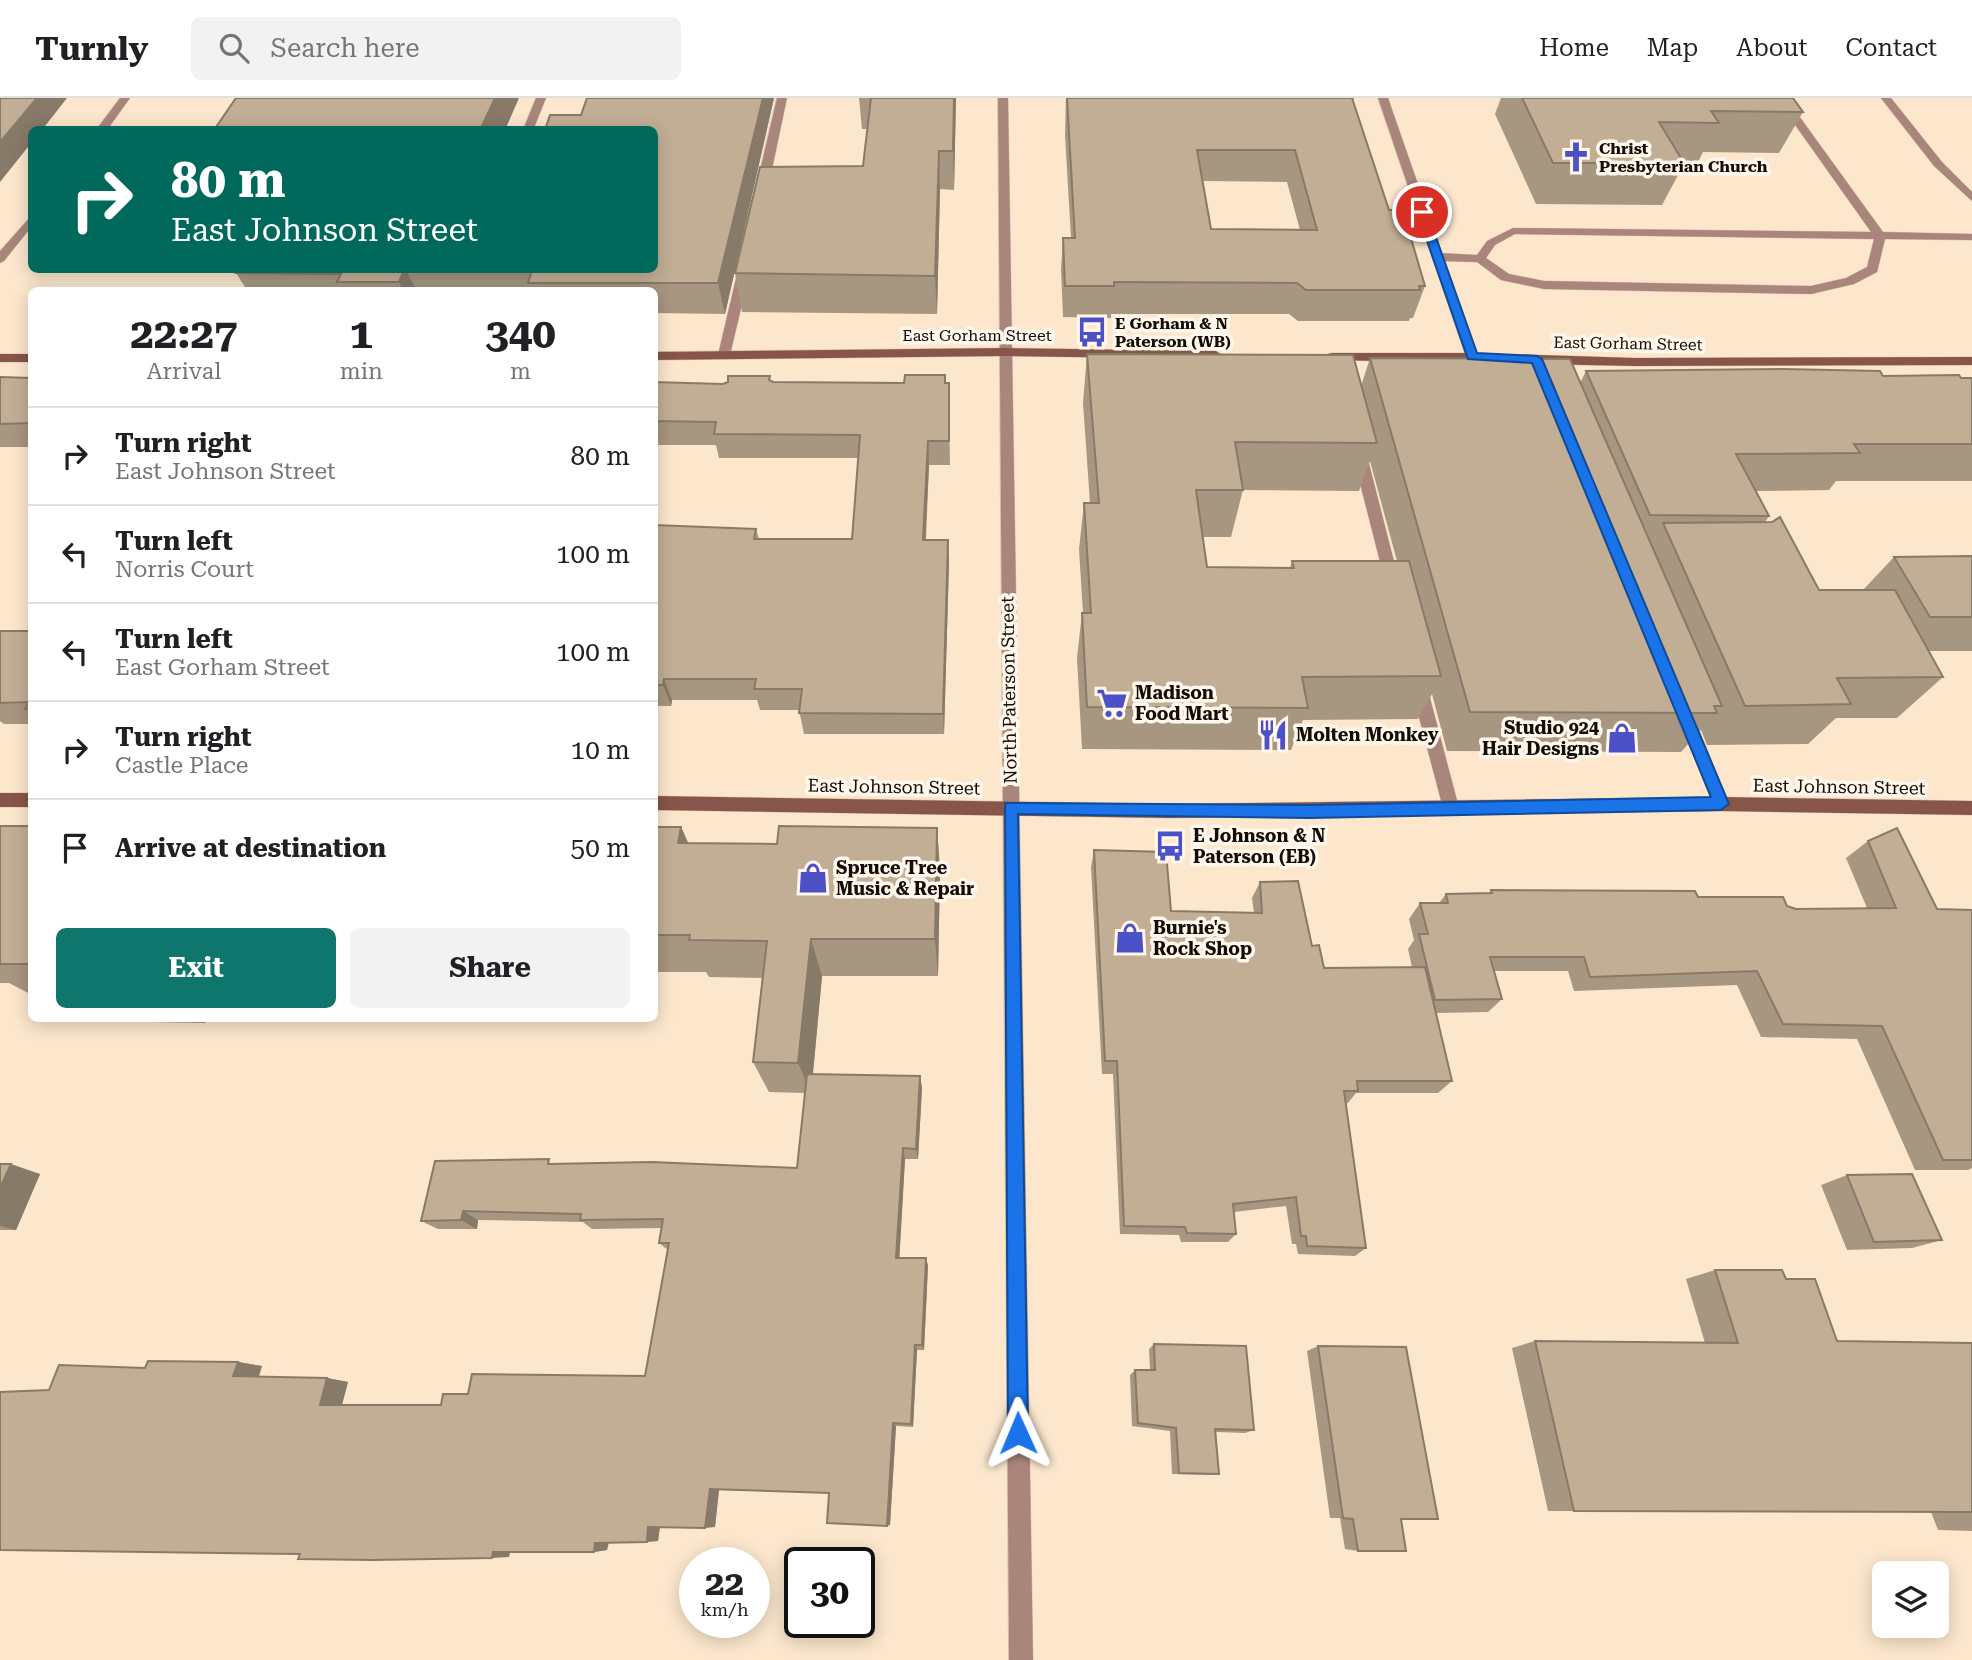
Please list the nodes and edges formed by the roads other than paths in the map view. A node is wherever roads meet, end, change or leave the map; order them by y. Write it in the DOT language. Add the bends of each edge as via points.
graph roads {
  1 [pos="125,98"];
  2 [pos="541,98"];
  3 [pos="782,98"];
  4 [pos="1003,98"];
  5 [pos="1383,98"];
  6 [pos="1781,98"];
  7 [pos="1886,98"];
  8 [pos="104,126"];
  9 [pos="529,126"];
  10 [pos="1972,198"];
  11 [pos="758,206"];
  12 [pos="28,223"];
  13 [pos="1880,236"];
  14 [pos="1972,237"];
  15 [pos="1438,257"];
  16 [pos="0,259"];
  17 [pos="1480,259"];
  18 [pos="746,261"];
  19 [pos="1005,352"];
  20 [pos="724,355"];
  21 [pos="1231,355"];
  22 [pos="658,356"];
  23 [pos="1328,357"];
  24 [pos="1472,357"];
  25 [pos="0,358"];
  26 [pos="28,358"];
  27 [pos="1537,359"];
  28 [pos="1972,361"];
  29 [pos="1340,378"];
  30 [pos="1545,379"];
  31 [pos="1356,441"];
  32 [pos="1397,599"];
  33 [pos="1414,665"];
  34 [pos="1682,708"];
  35 [pos="0,800"];
  36 [pos="28,800"];
  37 [pos="658,803"];
  38 [pos="1721,804"];
  39 [pos="1010,808"];
  40 [pos="1451,808"];
  41 [pos="1972,808"];
  42 [pos="1021,1660"];
  1 -- 8 [label="street"];
  2 -- 9 [label="street"];
  3 -- 11 [label="street"];
  4 -- 19 [label="street, North Paterson Street"];
  5 -- 15 [label="street"];
  6 -- 13 [label="street"];
  7 -- 10 [label="street"];
  12 -- 16 [label="street"];
  13 -- 14 [label="street"];
  13 -- 17 [label="street" via="1513,231 1491,243"];
  13 -- 17 [label="street" via="1873,269 1850,281 1811,290 1544,285 1505,276"];
  15 -- 17 [label="street"];
  15 -- 24 [label="street"];
  18 -- 20 [label="street"];
  19 -- 20 [label="main road, East Gorham Street"];
  19 -- 21 [label="main road, East Gorham Street"];
  19 -- 39 [label="street, North Paterson Street"];
  20 -- 22 [label="main road, East Gorham Street"];
  23 -- 24 [label="main road, East Gorham Street"];
  23 -- 29 [label="street"];
  24 -- 27 [label="main road, East Gorham Street"];
  25 -- 26 [label="main road"];
  27 -- 28 [label="main road, East Gorham Street"];
  27 -- 30 [label="street"];
  31 -- 32 [label="street"];
  33 -- 40 [label="street"];
  34 -- 38 [label="street"];
  35 -- 36 [label="main road"];
  37 -- 39 [label="main road, East Johnson Street"];
  38 -- 40 [label="main road, East Johnson Street"];
  38 -- 41 [label="main road, East Johnson Street"];
  39 -- 40 [label="main road, East Johnson Street"];
  39 -- 42 [label="street, North Paterson Street"];
}
